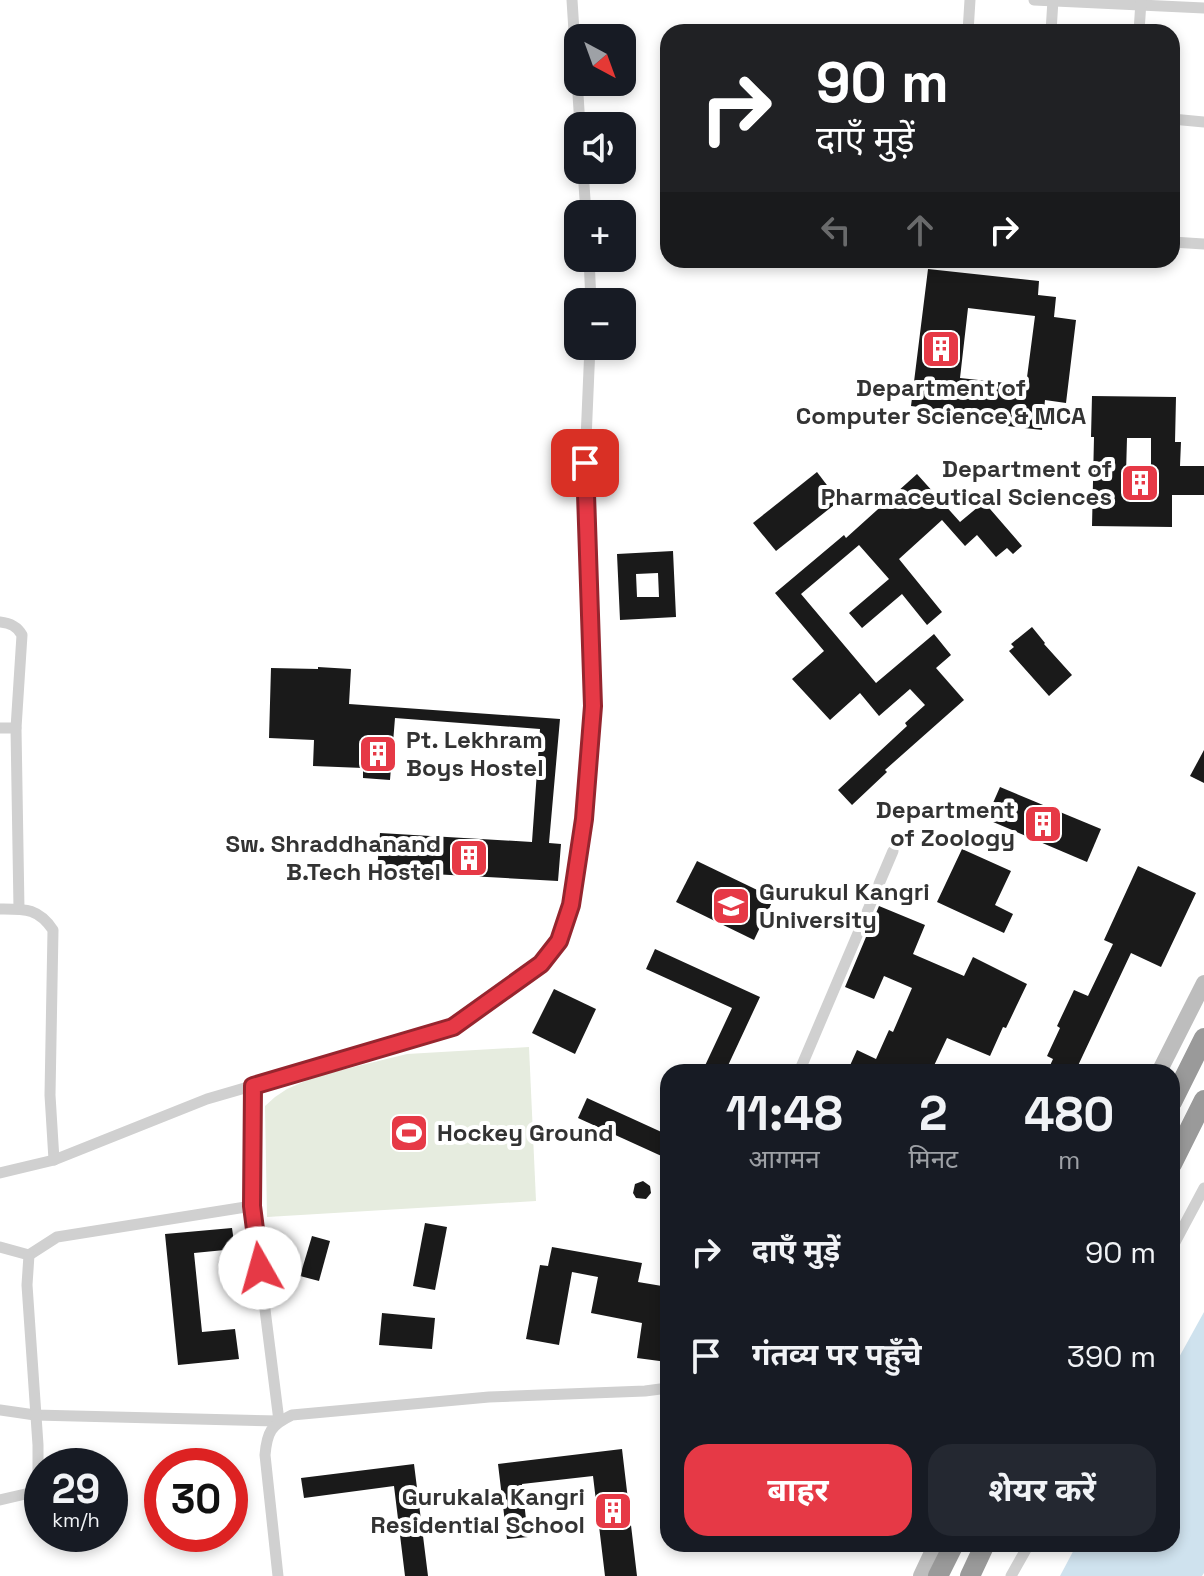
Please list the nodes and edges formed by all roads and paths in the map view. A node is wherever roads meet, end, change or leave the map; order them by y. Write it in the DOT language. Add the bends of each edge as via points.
graph roads {
  1 [pos="572,0"];
  2 [pos="970,0"];
  3 [pos="1034,0"];
  4 [pos="1052,0"];
  5 [pos="1141,2"];
  6 [pos="1204,8"];
  7 [pos="968,24"];
  8 [pos="1051,24"];
  9 [pos="1140,24"];
  10 [pos="579,112"];
  11 [pos="1180,120"];
  12 [pos="1204,122"];
  13 [pos="1180,242"];
  14 [pos="1204,244"];
  15 [pos="589,360"];
  16 [pos="0,622"];
  17 [pos="0,728"];
  18 [pos="16,728"];
  19 [pos="893,851"];
  20 [pos="0,909"];
  21 [pos="19,909"];
  22 [pos="1204,983"];
  23 [pos="1204,1038"];
  24 [pos="803,1064"];
  25 [pos="1163,1064"];
  26 [pos="253,1086"];
  27 [pos="1180,1086"];
  28 [pos="1204,1100"];
  29 [pos="1180,1148"];
  30 [pos="54,1160"];
  31 [pos="0,1173"];
  32 [pos="1204,1188"];
  33 [pos="252,1206"];
  34 [pos="1180,1233"];
  35 [pos="0,1247"];
  36 [pos="29,1255"];
  37 [pos="660,1389"];
  38 [pos="0,1410"];
  39 [pos="35,1415"];
  40 [pos="279,1421"];
  41 [pos="0,1500"];
  42 [pos="932,1552"];
  43 [pos="950,1552"];
  44 [pos="981,1552"];
  45 [pos="1024,1552"];
  46 [pos="278,1576"];
  47 [pos="921,1576"];
  48 [pos="938,1576"];
  49 [pos="970,1576"];
  50 [pos="1011,1576"];
  1 -- 10 [label="street"];
  2 -- 7 [label="street"];
  3 -- 4 [label="street"];
  4 -- 5 [label="street"];
  4 -- 8 [label="street"];
  5 -- 6 [label="street"];
  5 -- 9 [label="street"];
  11 -- 12 [label="street"];
  13 -- 14 [label="street"];
  15 -- 26 [label="street" via="585,463 593,706 584,819 571,905 559,941 541,964 453,1027"];
  16 -- 18 [label="street" via="22,635"];
  17 -- 18 [label="street"];
  18 -- 21 [label="street"];
  19 -- 24 [label="street"];
  20 -- 21 [label="street"];
  21 -- 30 [label="street" via="37,913 53,930"];
  22 -- 25 [label="street"];
  23 -- 27 [label="highway"];
  26 -- 30 [label="street"];
  26 -- 33 [label="street"];
  28 -- 29 [label="highway"];
  30 -- 31 [label="street"];
  32 -- 34 [label="street"];
  33 -- 36 [label="street" via="57,1237"];
  33 -- 40 [label="street"];
  35 -- 36 [label="street"];
  36 -- 39 [label="street"];
  37 -- 40 [label="street" via="489,1397 292,1415"];
  38 -- 39 [label="street"];
  39 -- 40 [label="street"];
  39 -- 41 [label="street" via="38,1487"];
  40 -- 46 [label="street" via="267,1436 265,1455"];
  42 -- 47 [label="street"];
  43 -- 48 [label="highway"];
  44 -- 49 [label="highway"];
  45 -- 50 [label="street"];
}
